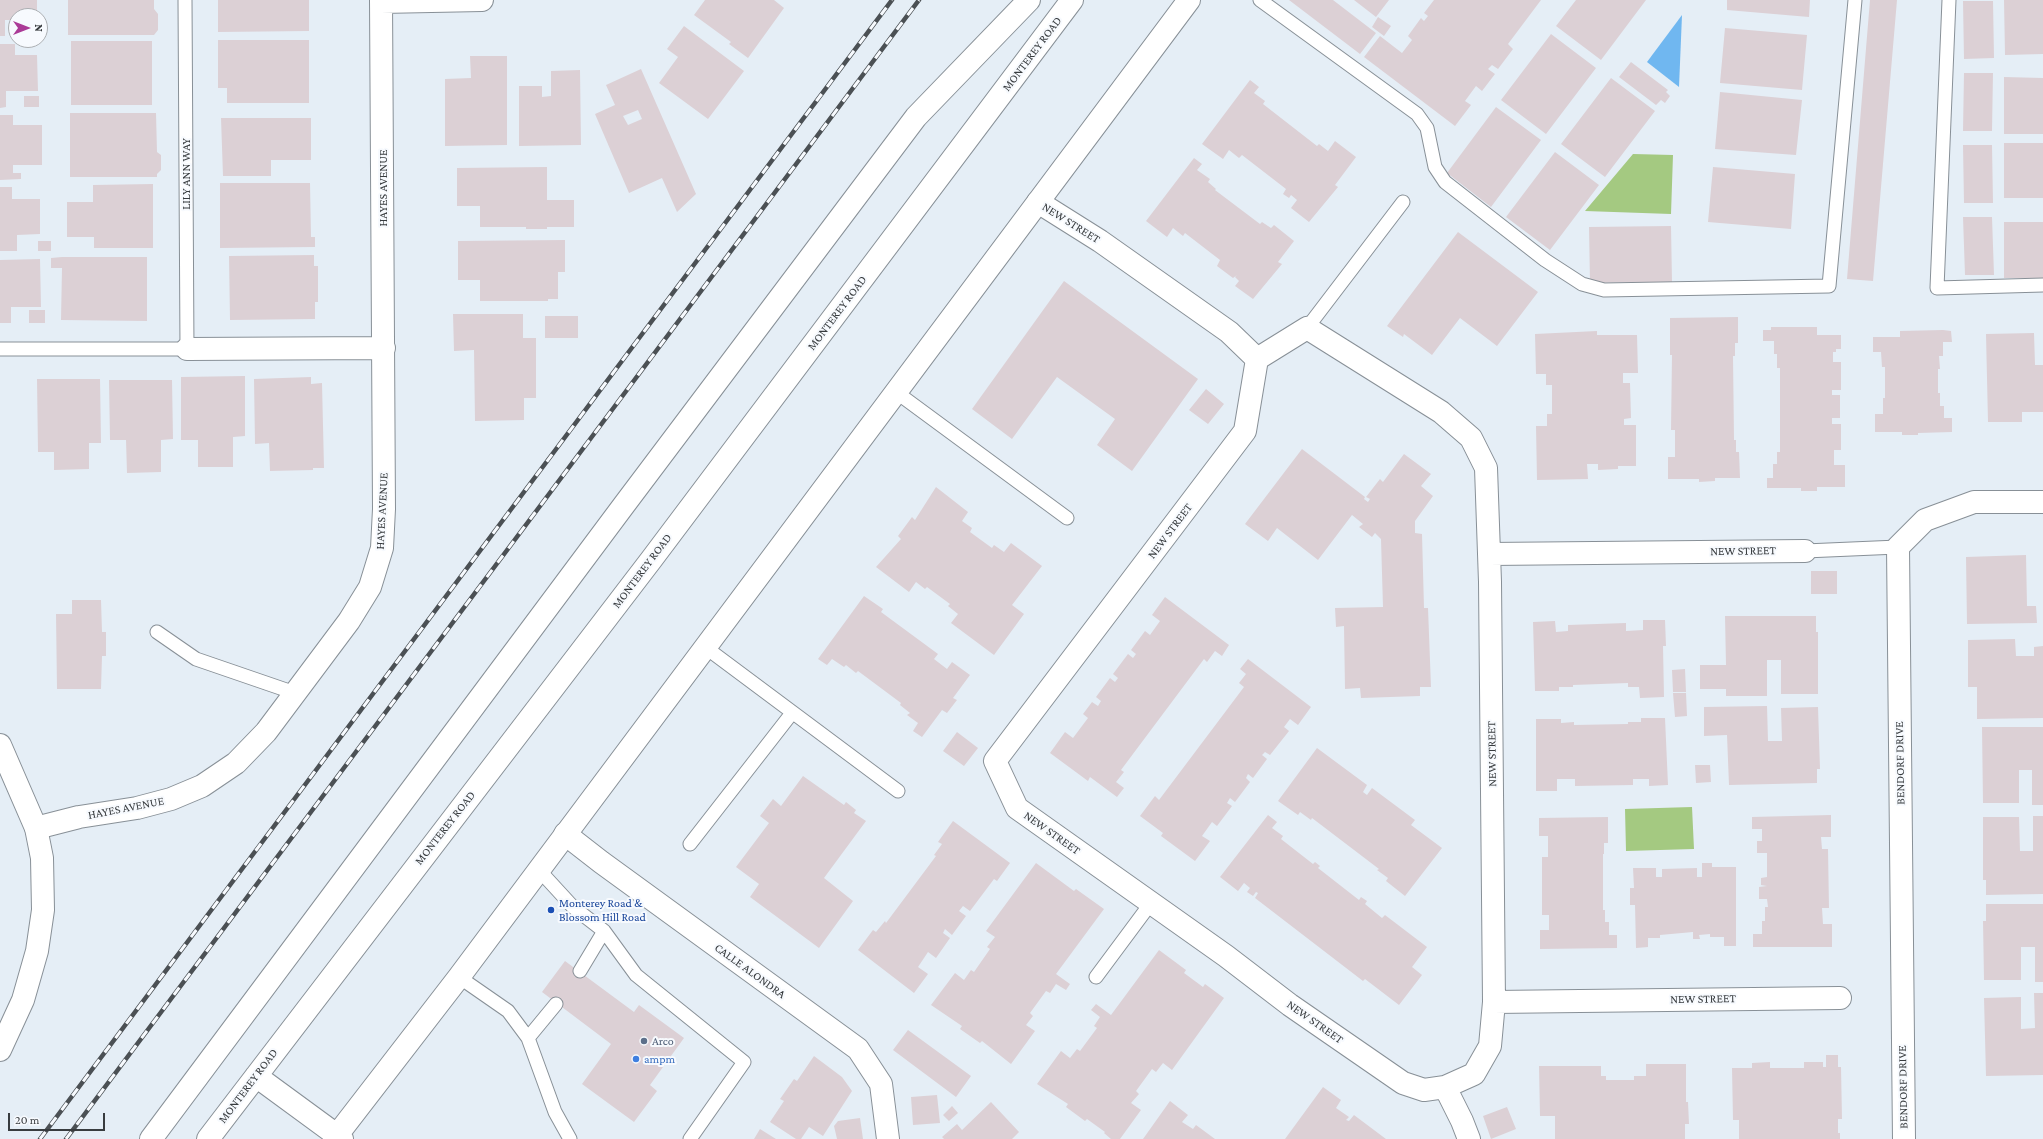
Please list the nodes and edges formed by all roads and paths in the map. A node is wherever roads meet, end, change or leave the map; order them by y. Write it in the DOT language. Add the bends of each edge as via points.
graph roads {
  1 [pos="185,0"];
  2 [pos="482,0"];
  3 [pos="1028,0"];
  4 [pos="1072,0"];
  5 [pos="1189,0"];
  6 [pos="1260,0"];
  7 [pos="1855,0"];
  8 [pos="1949,0"];
  9 [pos="381,1"];
  10 [pos="1038,202"];
  11 [pos="1403,202"];
  12 [pos="2043,285"];
  13 [pos="1307,328"];
  14 [pos="384,348"];
  15 [pos="0,349"];
  16 [pos="187,349"];
  17 [pos="1258,359"];
  18 [pos="896,392"];
  19 [pos="2043,502"];
  20 [pos="1067,518"];
  21 [pos="1898,547"];
  22 [pos="1805,551"];
  23 [pos="1489,554"];
  24 [pos="157,632"];
  25 [pos="705,647"];
  26 [pos="295,693"];
  27 [pos="792,713"];
  28 [pos="0,745"];
  29 [pos="898,791"];
  30 [pos="36,828"];
  31 [pos="565,834"];
  32 [pos="690,844"];
  33 [pos="538,870"];
  34 [pos="1151,903"];
  35 [pos="604,931"];
  36 [pos="580,971"];
  37 [pos="459,976"];
  38 [pos="1096,977"];
  39 [pos="1840,998"];
  40 [pos="1494,1002"];
  41 [pos="556,1004"];
  42 [pos="528,1038"];
  43 [pos="0,1050"];
  44 [pos="256,1076"];
  45 [pos="1445,1087"];
  46 [pos="338,1138"];
  47 [pos="151,1139"];
  48 [pos="208,1139"];
  49 [pos="570,1139"];
  50 [pos="690,1139"];
  51 [pos="888,1139"];
  52 [pos="1469,1139"];
  53 [pos="1904,1139"];
  1 -- 16 [label="lane, LILY ANN WAY"];
  2 -- 9 [label="street"];
  3 -- 47 [label="street" via="916,117"];
  4 -- 44 [label="street, MONTEREY ROAD" via="651,560"];
  5 -- 10 [label="street"];
  6 -- 7 [label="lane" via="1417,114 1427,128 1435,167 1445,182 1545,260 1582,284 1604,290 1829,286"];
  8 -- 12 [label="lane" via="1937,288"];
  9 -- 14 [label="street, HAYES AVENUE"];
  10 -- 17 [label="street, NEW STREET" via="1100,241 1224,328"];
  10 -- 18 [label="street"];
  11 -- 13 [label="lane"];
  13 -- 17 [label="street"];
  13 -- 23 [label="street, NEW STREET" via="1441,412 1471,438 1486,468"];
  14 -- 16 [label="street"];
  14 -- 26 [label="street, HAYES AVENUE" via="382,548 370,587 349,621"];
  15 -- 16 [label="lane"];
  17 -- 34 [label="street, NEW STREET" via="1245,431 995,761 1017,808"];
  18 -- 20 [label="lane"];
  18 -- 25 [label="street"];
  19 -- 21 [label="street" via="1974,502 1926,520"];
  21 -- 22 [label="lane"];
  21 -- 53 [label="street, BENDORF DRIVE"];
  22 -- 23 [label="street, NEW STREET"];
  23 -- 40 [label="street, NEW STREET"];
  24 -- 26 [label="lane" via="196,659"];
  25 -- 27 [label="lane"];
  25 -- 31 [label="street"];
  26 -- 30 [label="street, HAYES AVENUE" via="266,732 241,758 202,786 171,799 137,808 78,817"];
  27 -- 29 [label="lane"];
  27 -- 32 [label="lane"];
  28 -- 30 [label="street"];
  30 -- 43 [label="street" via="42,858 43,910 37,951 23,1000"];
  31 -- 33 [label="street"];
  31 -- 51 [label="street, CALLE ALONDRA" via="858,1049 881,1084"];
  33 -- 35 [label="lane" via="573,907"];
  33 -- 37 [label="street"];
  34 -- 38 [label="lane"];
  34 -- 45 [label="street, NEW STREET" via="1290,1005 1403,1083 1424,1090"];
  35 -- 36 [label="lane"];
  35 -- 50 [label="lane" via="636,975 744,1062"];
  37 -- 42 [label="lane" via="508,1011"];
  37 -- 46 [label="street"];
  39 -- 40 [label="street, NEW STREET"];
  40 -- 45 [label="street, NEW STREET" via="1490,1046 1474,1074"];
  41 -- 42 [label="lane"];
  42 -- 49 [label="lane" via="555,1112"];
  44 -- 46 [label="street"];
  44 -- 48 [label="street, MONTEREY ROAD"];
  45 -- 52 [label="street"];
}
